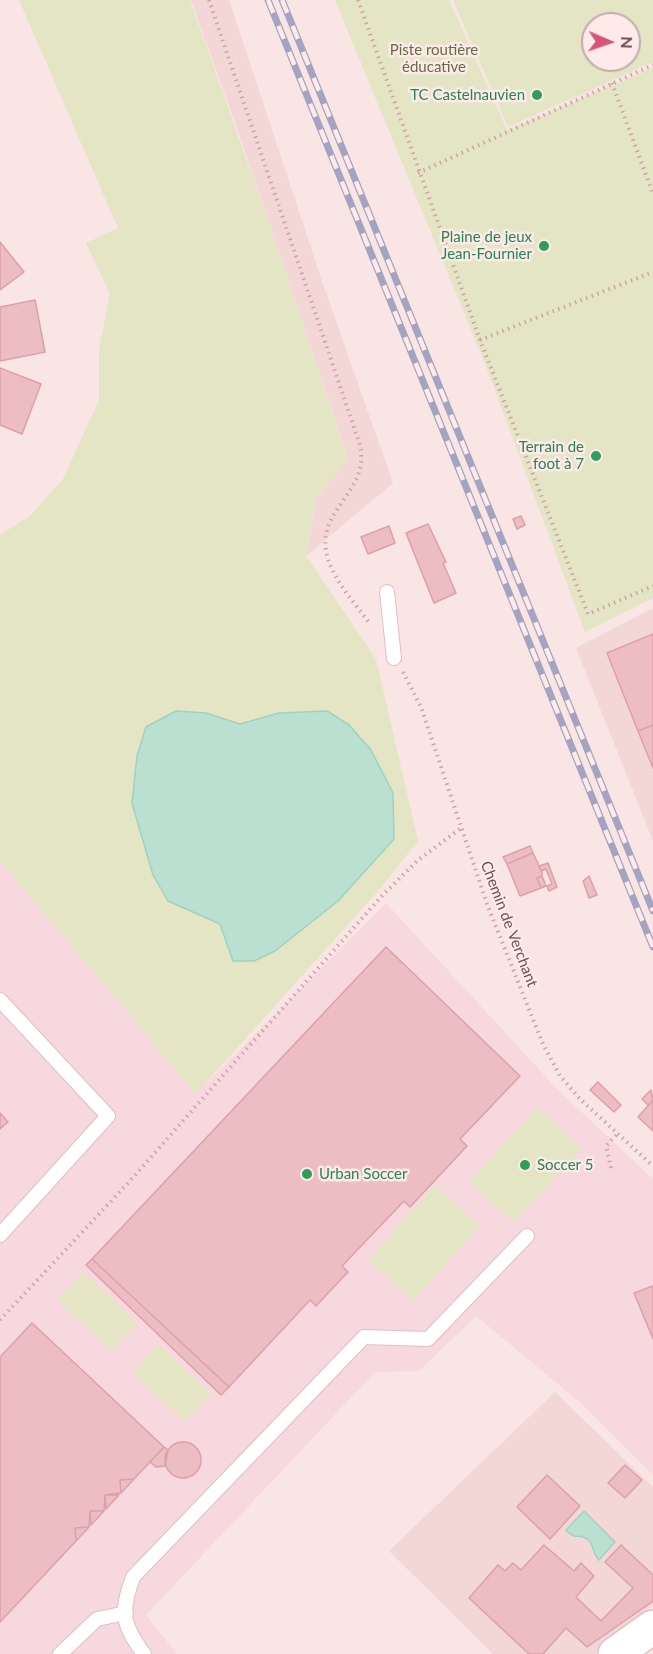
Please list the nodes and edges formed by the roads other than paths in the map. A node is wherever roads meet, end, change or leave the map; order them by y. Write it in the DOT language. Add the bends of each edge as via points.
graph roads {
  1 [pos="387,592"];
  2 [pos="394,658"];
  3 [pos="0,1000"];
  4 [pos="0,1235"];
  5 [pos="527,1236"];
  6 [pos="126,1613"];
  7 [pos="653,1627"];
  8 [pos="65,1653"];
  9 [pos="144,1654"];
  10 [pos="615,1654"];
  1 -- 2 [label="lane"];
  3 -- 4 [label="lane" via="108,1116"];
  5 -- 6 [label="lane" via="428,1339 364,1337 133,1577"];
  6 -- 8 [label="lane" via="97,1618"];
  6 -- 9 [label="lane" via="127,1631"];
  7 -- 10 [label="street"];
}
